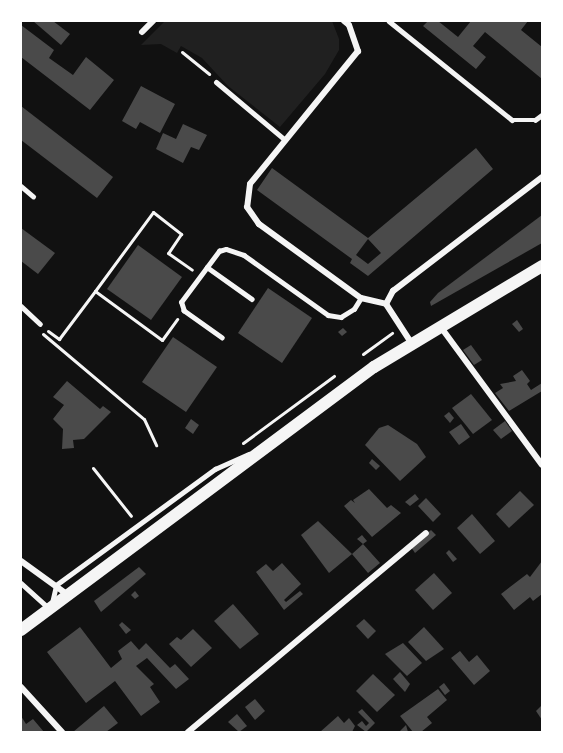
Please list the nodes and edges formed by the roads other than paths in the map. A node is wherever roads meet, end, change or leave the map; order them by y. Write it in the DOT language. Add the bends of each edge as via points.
graph roads {
  1 [pos="153,21"];
  2 [pos="344,21"];
  3 [pos="390,21"];
  4 [pos="142,32"];
  5 [pos="216,82"];
  6 [pos="542,116"];
  7 [pos="285,140"];
  8 [pos="542,177"];
  9 [pos="21,186"];
  10 [pos="33,196"];
  11 [pos="542,266"];
  12 [pos="207,267"];
  13 [pos="361,298"];
  14 [pos="252,299"];
  15 [pos="387,304"];
  16 [pos="21,306"];
  17 [pos="40,324"];
  18 [pos="440,326"];
  19 [pos="222,338"];
  20 [pos="412,344"];
  21 [pos="264,448"];
  22 [pos="542,465"];
  23 [pos="426,533"];
  24 [pos="21,561"];
  25 [pos="21,583"];
  26 [pos="57,585"];
  27 [pos="69,595"];
  28 [pos="50,609"];
  29 [pos="21,630"];
  30 [pos="21,687"];
  31 [pos="62,732"];
  32 [pos="188,732"];
  1 -- 4 [label="street"];
  2 -- 7 [label="street" via="358,51"];
  3 -- 6 [label="lane" via="512,120 535,120"];
  5 -- 7 [label="street"];
  7 -- 13 [label="street" via="250,184 247,207 259,224"];
  8 -- 15 [label="street" via="412,273 393,291"];
  9 -- 10 [label="lane"];
  11 -- 18 [label="main road"];
  12 -- 13 [label="lane" via="219,251 226,249 244,255 328,315 341,317 354,309"];
  12 -- 14 [label="lane"];
  12 -- 19 [label="lane" via="181,302 184,310"];
  13 -- 15 [label="street"];
  15 -- 20 [label="street"];
  16 -- 17 [label="lane"];
  18 -- 20 [label="main road"];
  18 -- 22 [label="street"];
  20 -- 21 [label="main road"];
  21 -- 26 [label="lane" via="216,468"];
  21 -- 27 [label="main road"];
  23 -- 32 [label="street"];
  24 -- 26 [label="street"];
  25 -- 28 [label="lane"];
  26 -- 27 [label="street"];
  26 -- 28 [label="lane"];
  27 -- 28 [label="main road"];
  28 -- 29 [label="main road"];
  30 -- 31 [label="street"];
}
